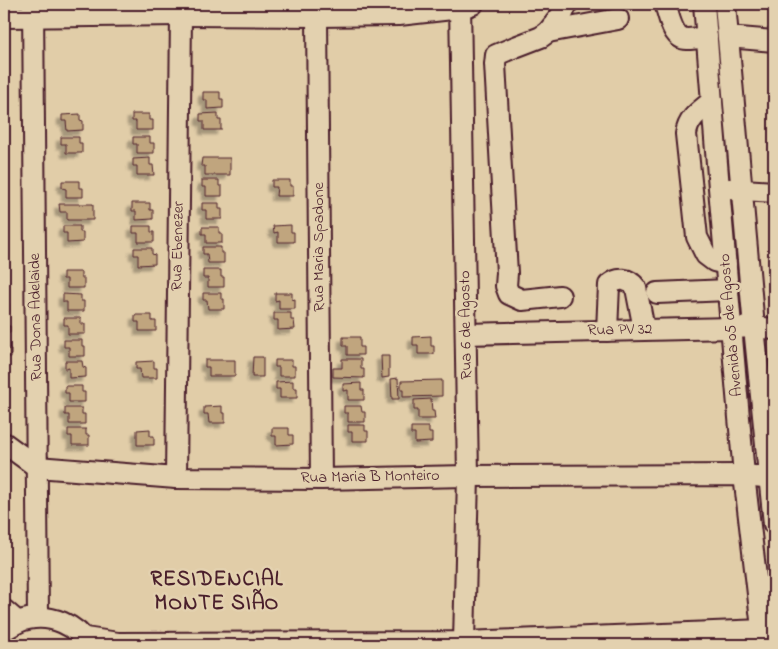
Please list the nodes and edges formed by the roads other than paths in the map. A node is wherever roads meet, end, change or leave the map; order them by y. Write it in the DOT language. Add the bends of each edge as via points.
graph roads {
  1 [pos="566,4"];
  2 [pos="665,4"];
  3 [pos="704,4"];
  4 [pos="725,4"];
  5 [pos="464,5"];
  6 [pos="33,10"];
  7 [pos="181,15"];
  8 [pos="317,16"];
  9 [pos="4,18"];
  10 [pos="618,19"];
  11 [pos="548,32"];
  12 [pos="707,37"];
  13 [pos="728,37"];
  14 [pos="774,41"];
  15 [pos="712,102"];
  16 [pos="719,188"];
  17 [pos="741,190"];
  18 [pos="774,192"];
  19 [pos="726,264"];
  20 [pos="728,290"];
  21 [pos="656,293"];
  22 [pos="560,296"];
  23 [pos="754,327"];
  24 [pos="732,328"];
  25 [pos="644,329"];
  26 [pos="774,329"];
  27 [pos="607,330"];
  28 [pos="466,334"];
  29 [pos="4,443"];
  30 [pos="37,467"];
  31 [pos="744,475"];
  32 [pos="468,476"];
  33 [pos="176,478"];
  34 [pos="772,478"];
  35 [pos="322,479"];
  36 [pos="774,524"];
  37 [pos="38,618"];
  38 [pos="9,621"];
  39 [pos="767,634"];
  40 [pos="87,642"];
  41 [pos="464,642"];
  1 -- 11 [label="street"];
  2 -- 12 [label="street" via="678,37 685,40"];
  3 -- 12 [label="street, Avenida 05 de Agosto"];
  4 -- 13 [label="street, Avenida 05 de Agosto"];
  5 -- 8 [label="street" via="400,15"];
  5 -- 28 [label="street, Rua 6 de Agosto"];
  6 -- 7 [label="street"];
  6 -- 9 [label="street"];
  6 -- 30 [label="street, Rua Dona Adelaide"];
  7 -- 8 [label="street"];
  7 -- 33 [label="street, Rua Ebenezer"];
  8 -- 35 [label="street, Rua Maria Spadone"];
  10 -- 11 [label="street"];
  11 -- 22 [label="street" via="496,56 495,64 508,294 522,300"];
  12 -- 15 [label="street, Avenida 05 de Agosto"];
  13 -- 14 [label="street"];
  13 -- 17 [label="street, Avenida 05 de Agosto"];
  15 -- 16 [label="street, Avenida 05 de Agosto"];
  15 -- 19 [label="street" via="690,119 686,134 697,237 706,256"];
  16 -- 17 [label="street"];
  16 -- 19 [label="street, Avenida 05 de Agosto"];
  17 -- 18 [label="street"];
  17 -- 23 [label="street, Avenida 05 de Agosto"];
  19 -- 20 [label="street, Avenida 05 de Agosto"];
  20 -- 21 [label="street"];
  20 -- 24 [label="street, Avenida 05 de Agosto"];
  23 -- 24 [label="street, Rua PV 32"];
  23 -- 26 [label="street, Rua PV 32"];
  23 -- 34 [label="street, Avenida 05 de Agosto"];
  24 -- 25 [label="street, Rua PV 32"];
  24 -- 31 [label="street, Avenida 05 de Agosto"];
  25 -- 27 [label="street, Rua PV 32"];
  25 -- 27 [label="street" via="636,288 626,280 615,280 609,285"];
  27 -- 28 [label="street, Rua PV 32"];
  28 -- 32 [label="street, Rua 6 de Agosto"];
  29 -- 30 [label="street"];
  30 -- 33 [label="street, Rua Maria B Monteiro"];
  30 -- 37 [label="street, Rua Dona Adelaide"];
  31 -- 32 [label="street, Rua Maria B Monteiro"];
  31 -- 34 [label="street, Rua Maria B Monteiro"];
  31 -- 39 [label="street, Avenida 05 de Agosto"];
  32 -- 35 [label="street, Rua Maria B Monteiro"];
  32 -- 41 [label="street, Rua 6 de Agosto"];
  33 -- 35 [label="street, Rua Maria B Monteiro"];
  34 -- 36 [label="street, Avenida 05 de Agosto"];
  37 -- 38 [label="street"];
  37 -- 40 [label="street" via="72,626"];
  39 -- 41 [label="street"];
  40 -- 41 [label="street"];
}
